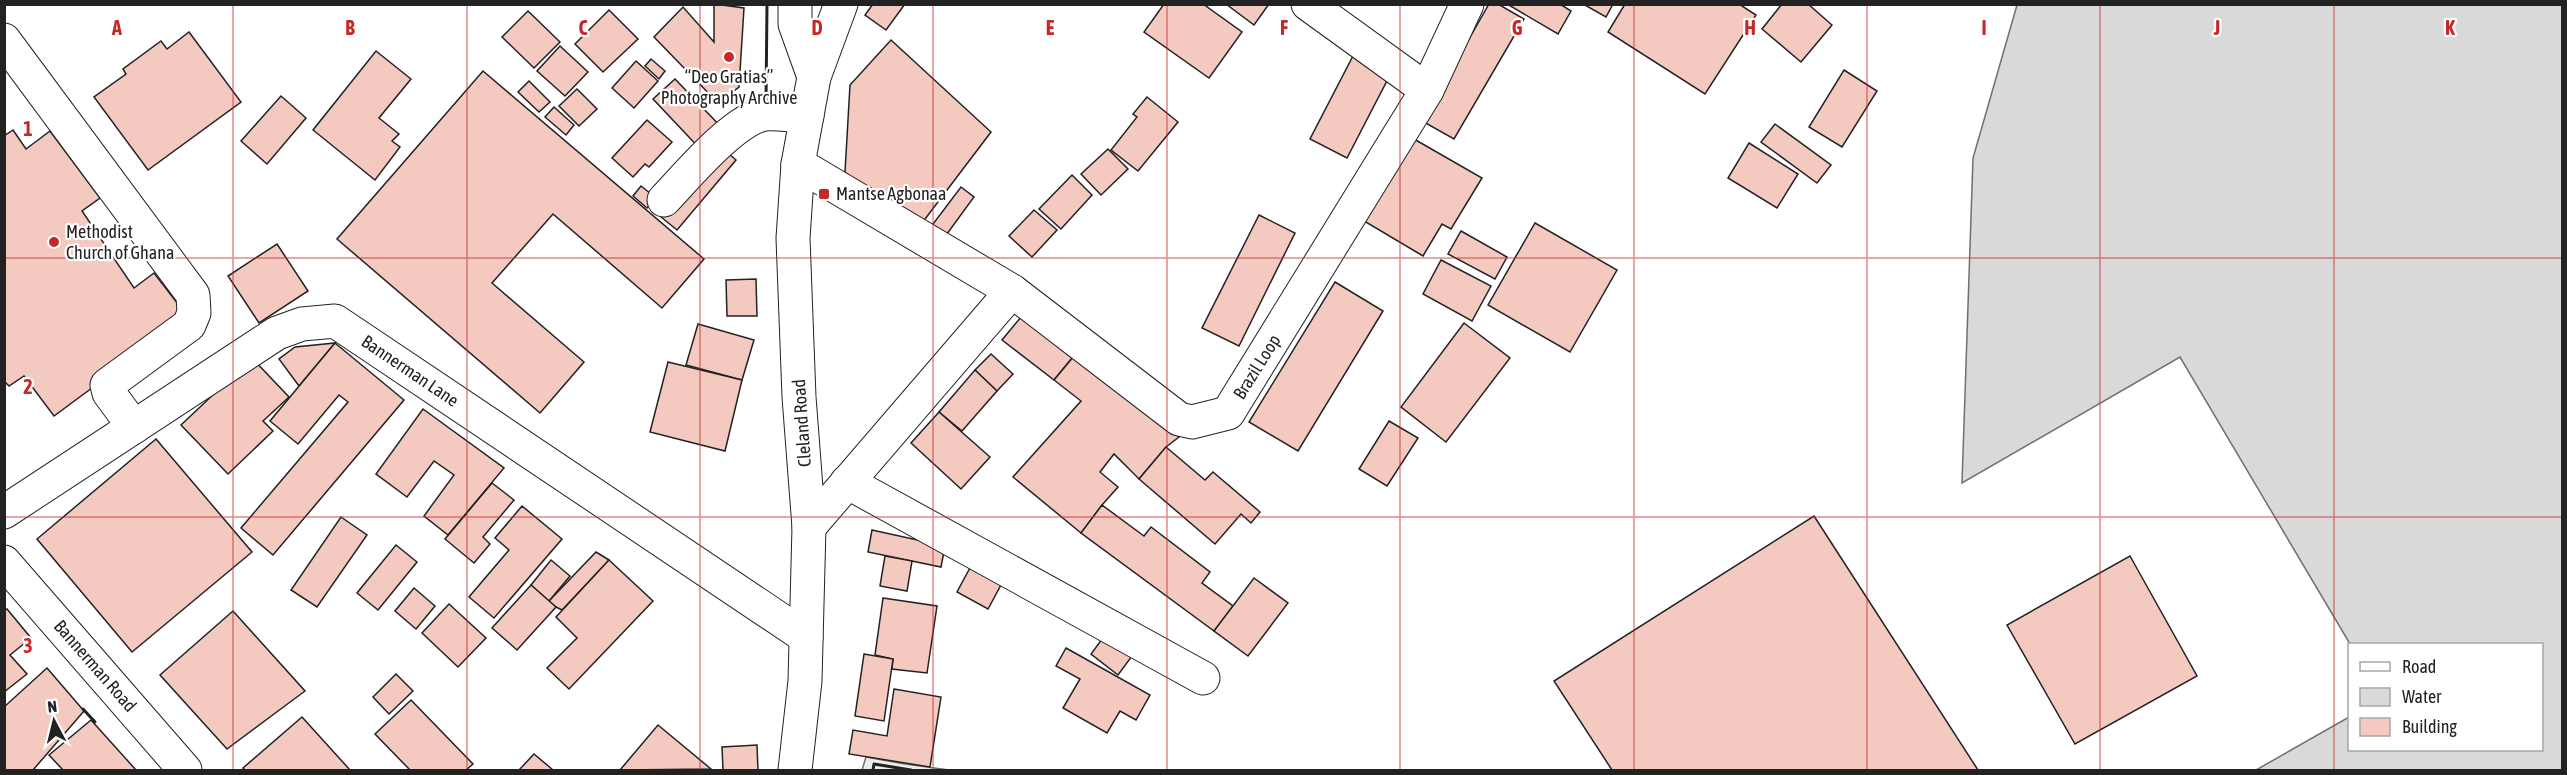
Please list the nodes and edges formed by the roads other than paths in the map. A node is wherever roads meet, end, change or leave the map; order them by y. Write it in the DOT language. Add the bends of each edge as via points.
graph roads {
  1 [pos="795,4"];
  2 [pos="841,4"];
  3 [pos="1308,4"];
  4 [pos="1467,4"];
  5 [pos="4,40"];
  6 [pos="814,77"];
  7 [pos="1427,90"];
  8 [pos="807,116"];
  9 [pos="798,164"];
  10 [pos="664,200"];
  11 [pos="1012,291"];
  12 [pos="134,427"];
  13 [pos="847,482"];
  14 [pos="4,512"];
  15 [pos="809,527"];
  16 [pos="4,562"];
  17 [pos="806,637"];
  18 [pos="1203,678"];
  19 [pos="185,771"];
  20 [pos="795,771"];
  1 -- 6 [label="street" via="795,24"];
  2 -- 6 [label="street, Cleland Road"];
  3 -- 7 [label="street"];
  4 -- 7 [label="street, Brazil Loop"];
  5 -- 12 [label="street" via="193,296 194,314 189,325 107,385"];
  6 -- 8 [label="street, Cleland Road"];
  7 -- 11 [label="street, Brazil Loop" via="1228,413 1192,422 1179,418"];
  8 -- 9 [label="street, Cleland Road"];
  8 -- 10 [label="street" via="764,114 746,122"];
  9 -- 11 [label="street, Brazil Loop"];
  9 -- 15 [label="street, Cleland Road" via="794,238 799,397"];
  11 -- 13 [label="street"];
  12 -- 14 [label="street, Bannerman Lane"];
  12 -- 17 [label="street, Bannerman Lane" via="278,333 302,324 335,321"];
  13 -- 15 [label="street"];
  13 -- 18 [label="street"];
  15 -- 17 [label="street, Cleland Road"];
  16 -- 19 [label="street, Bannerman Road"];
  17 -- 20 [label="street, Cleland Road"];
}
